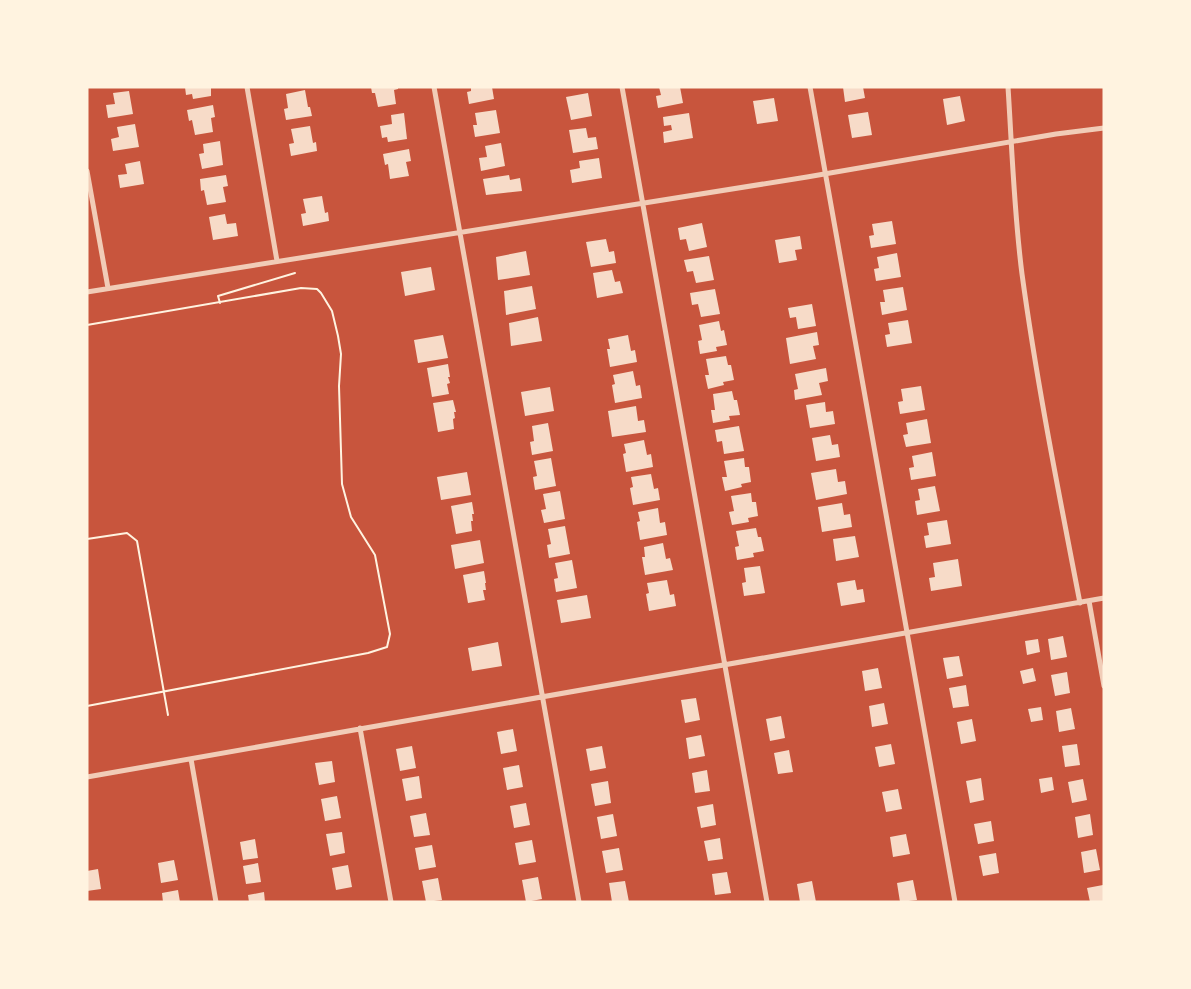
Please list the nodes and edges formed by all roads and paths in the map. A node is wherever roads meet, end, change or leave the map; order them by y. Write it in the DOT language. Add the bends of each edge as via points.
graph roads {
  1 [pos="247,87"];
  2 [pos="434,87"];
  3 [pos="622,87"];
  4 [pos="810,87"];
  5 [pos="1008,87"];
  6 [pos="1104,128"];
  7 [pos="1011,142"];
  8 [pos="87,171"];
  9 [pos="825,174"];
  10 [pos="642,202"];
  11 [pos="460,231"];
  12 [pos="277,261"];
  13 [pos="295,273"];
  14 [pos="108,288"];
  15 [pos="87,292"];
  16 [pos="220,303"];
  17 [pos="87,325"];
  18 [pos="87,539"];
  19 [pos="1104,598"];
  20 [pos="1089,601"];
  21 [pos="1080,603"];
  22 [pos="907,634"];
  23 [pos="724,665"];
  24 [pos="1104,686"];
  25 [pos="164,692"];
  26 [pos="542,698"];
  27 [pos="87,706"];
  28 [pos="168,715"];
  29 [pos="360,728"];
  30 [pos="191,759"];
  31 [pos="87,777"];
  32 [pos="216,902"];
  33 [pos="391,902"];
  34 [pos="579,902"];
  35 [pos="766,902"];
  36 [pos="955,902"];
  1 -- 12 [label="street"];
  2 -- 11 [label="street"];
  3 -- 10 [label="street"];
  4 -- 9 [label="street"];
  5 -- 7 [label="street"];
  6 -- 7 [label="street"];
  7 -- 9 [label="street"];
  7 -- 21 [label="street" via="1015,216 1028,315"];
  8 -- 14 [label="street"];
  9 -- 10 [label="street"];
  9 -- 22 [label="street"];
  10 -- 11 [label="street"];
  10 -- 23 [label="street"];
  11 -- 12 [label="street"];
  11 -- 26 [label="street"];
  12 -- 14 [label="street"];
  13 -- 16 [label="path" via="218,296"];
  14 -- 15 [label="street"];
  16 -- 17 [label="path"];
  16 -- 25 [label="path" via="310,287 317,289 332,311 341,354 342,484 351,517 375,555 389,642 382,650"];
  18 -- 25 [label="path" via="127,533 137,541"];
  19 -- 20 [label="street"];
  20 -- 21 [label="street"];
  20 -- 24 [label="street"];
  21 -- 22 [label="street"];
  22 -- 23 [label="street"];
  22 -- 36 [label="street"];
  23 -- 26 [label="street"];
  23 -- 35 [label="street"];
  25 -- 27 [label="path"];
  25 -- 28 [label="path"];
  26 -- 29 [label="street"];
  26 -- 34 [label="street"];
  29 -- 30 [label="street"];
  29 -- 33 [label="street"];
  30 -- 31 [label="street"];
  30 -- 32 [label="street"];
}
